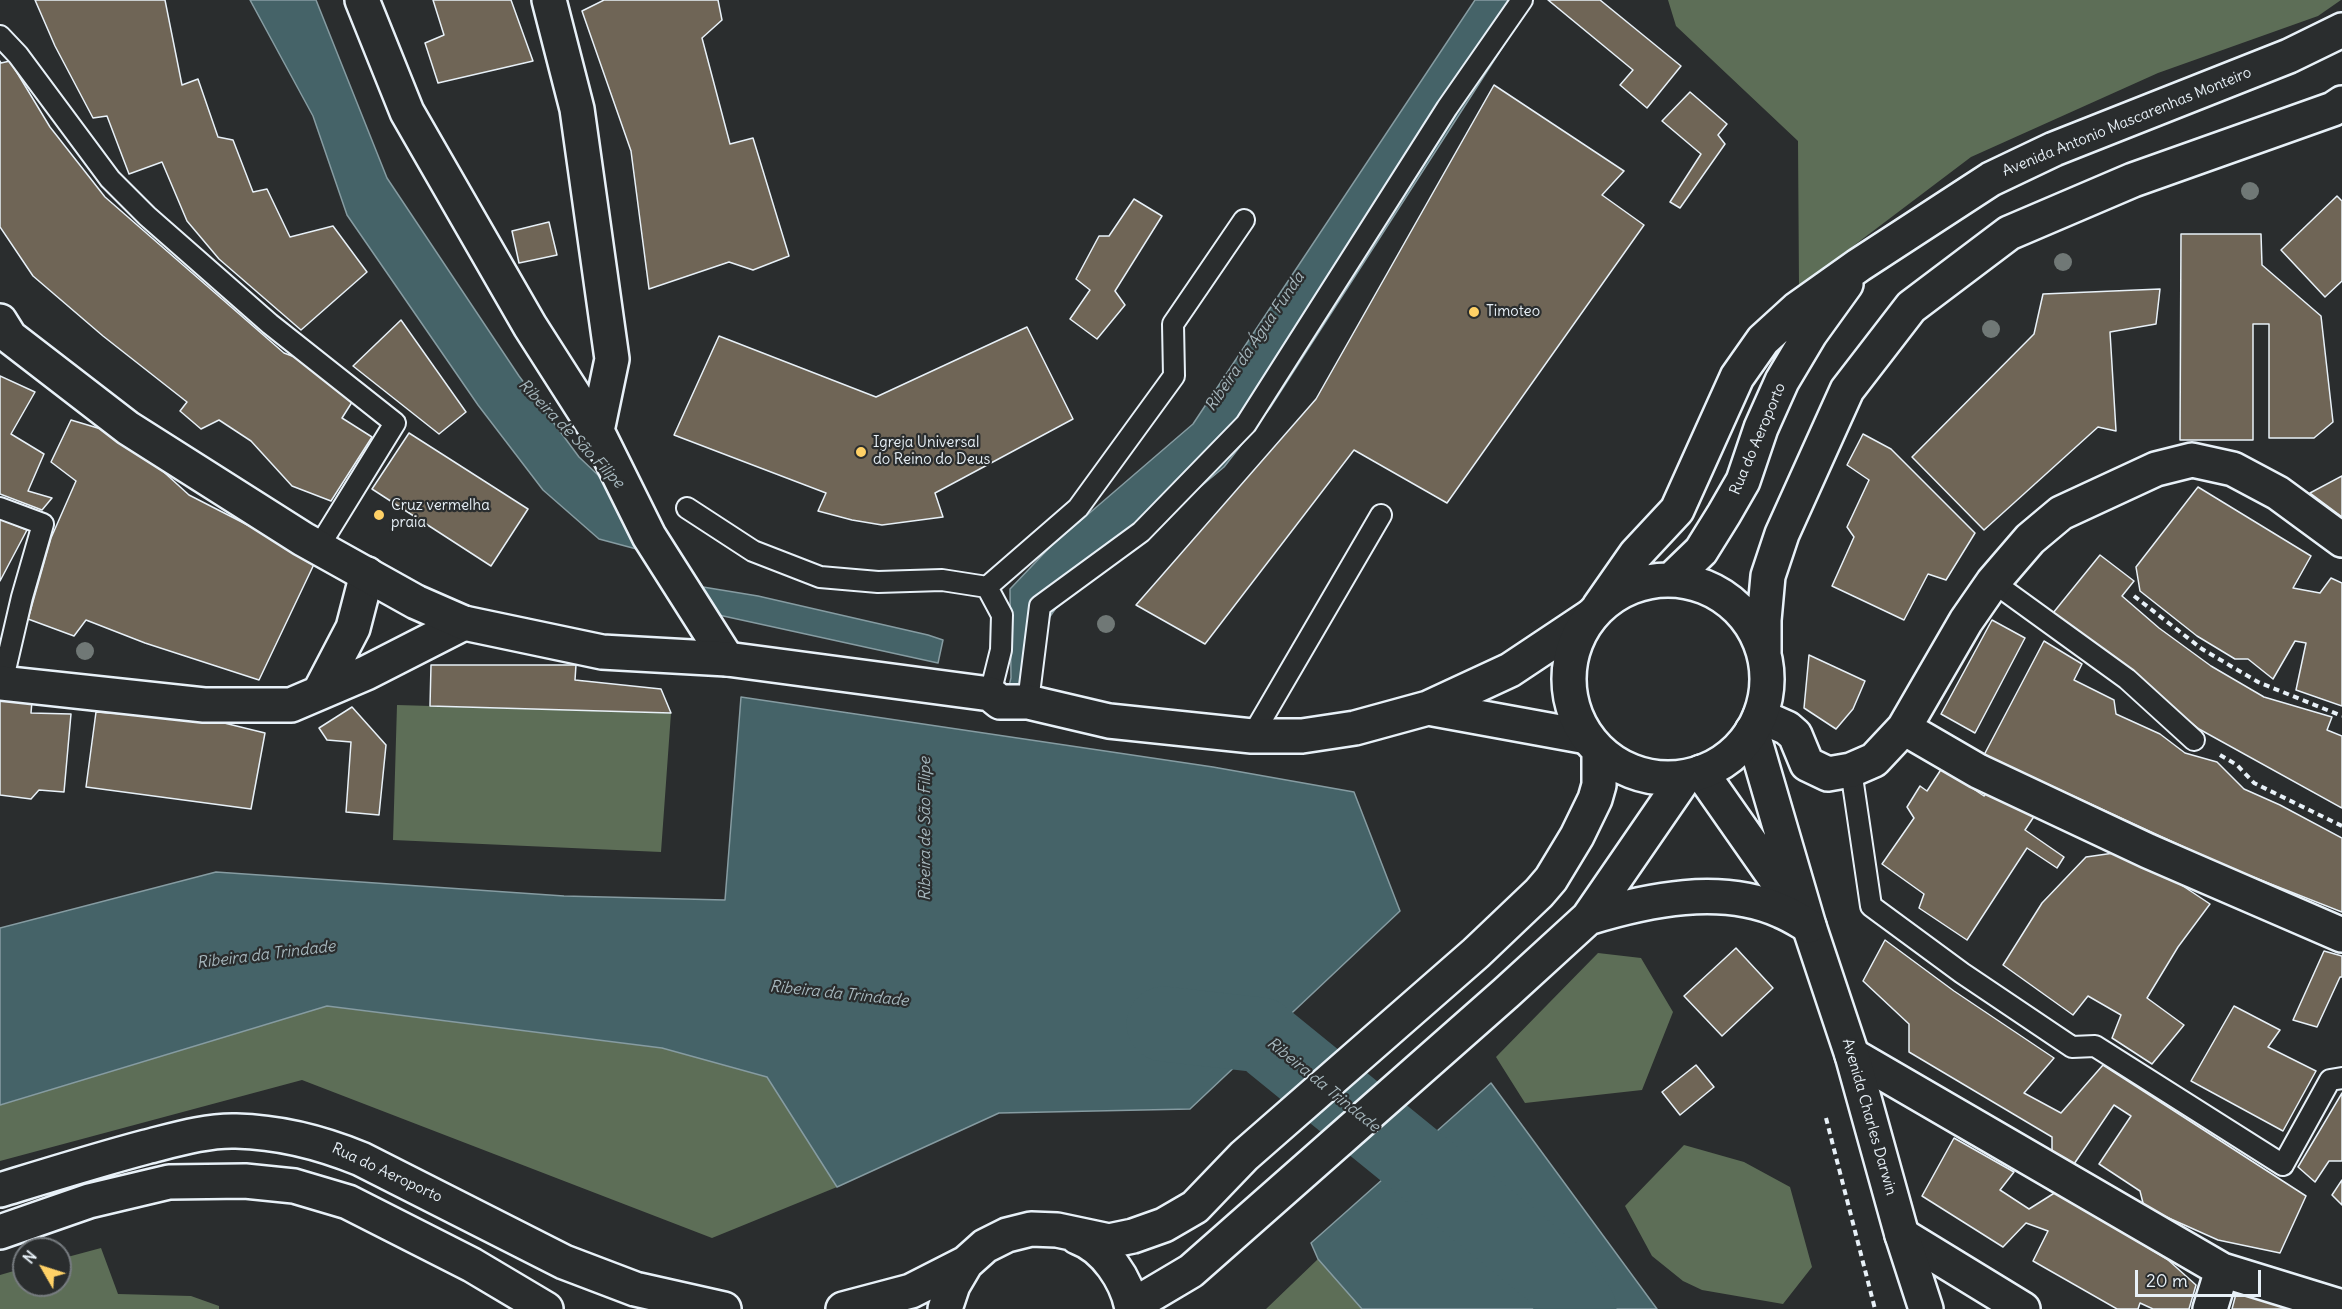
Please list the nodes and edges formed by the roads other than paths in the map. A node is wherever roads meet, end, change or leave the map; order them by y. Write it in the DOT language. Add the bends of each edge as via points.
graph roads {
  1 [pos="362,0"];
  2 [pos="549,0"];
  3 [pos="1522,0"];
  4 [pos="2342,30"];
  5 [pos="0,36"];
  6 [pos="2342,104"];
  7 [pos="1244,219"];
  8 [pos="1859,265"];
  9 [pos="0,321"];
  10 [pos="597,431"];
  11 [pos="0,508"];
  12 [pos="687,508"];
  13 [pos="1380,515"];
  14 [pos="2342,540"];
  15 [pos="318,548"];
  16 [pos="367,574"];
  17 [pos="1672,579"];
  18 [pos="1993,582"];
  19 [pos="987,587"];
  20 [pos="1595,612"];
  21 [pos="464,623"];
  22 [pos="1764,654"];
  23 [pos="727,659"];
  24 [pos="1,683"];
  25 [pos="319,693"];
  26 [pos="1007,700"];
  27 [pos="1428,708"];
  28 [pos="1756,724"];
  29 [pos="1904,728"];
  30 [pos="1252,736"];
  31 [pos="2194,740"];
  32 [pos="1593,745"];
  33 [pos="1851,770"];
  34 [pos="1693,775"];
  35 [pos="1587,918"];
  36 [pos="1809,926"];
  37 [pos="2342,935"];
  38 [pos="1852,1054"];
  39 [pos="2342,1078"];
  40 [pos="0,1190"];
  41 [pos="1057,1230"];
  42 [pos="0,1232"];
  43 [pos="1902,1235"];
  44 [pos="966,1263"];
  45 [pos="2222,1270"];
  46 [pos="1132,1307"];
  47 [pos="2342,1307"];
  48 [pos="546,1309"];
  49 [pos="724,1309"];
  50 [pos="843,1309"];
  51 [pos="945,1309"];
  52 [pos="1926,1309"];
  53 [pos="2024,1309"];
  54 [pos="2210,1309"];
  1 -- 10 [label="main road" via="407,112 530,326"];
  2 -- 10 [label="main road" via="576,109 612,359"];
  3 -- 26 [label="lane" via="1447,108 1246,424 1142,532 1040,606"];
  4 -- 8 [label="main road, Avenida Antonio Mascarenhas Monteiro" via="2289,56 2054,149 1991,179"];
  5 -- 15 [label="lane" via="110,179 147,216 270,324 395,423"];
  6 -- 22 [label="main road" via="2133,180 2008,233 1911,307 1847,390 1782,534 1768,576"];
  7 -- 19 [label="lane" via="1173,324 1174,376 1078,508"];
  8 -- 17 [label="main road, Rua do Aeroporto" via="1782,381 1743,481 1724,514 1701,551"];
  8 -- 20 [label="main road, Avenida Antonio Mascarenhas Monteiro" via="1797,309 1762,340 1737,378 1677,510 1636,554"];
  9 -- 15 [label="main road" via="10,337 128,428"];
  10 -- 23 [label="main road" via="649,536"];
  11 -- 24 [label="lane" via="43,524"];
  12 -- 19 [label="lane" via="753,551 820,578 878,582 942,580"];
  13 -- 30 [label="lane"];
  14 -- 18 [label="main road" via="2278,493 2233,469 2192,460 2156,469 2061,513 2030,539"];
  15 -- 16 [label="main road"];
  16 -- 21 [label="main road"];
  16 -- 25 [label="main road" via="353,628"];
  17 -- 20 [label="main road" via="1632,585"];
  17 -- 22 [label="main road" via="1720,594 1740,609 1755,630"];
  18 -- 29 [label="main road"];
  18 -- 31 [label="lane" via="2127,679"];
  19 -- 26 [label="lane" via="1002,615 1001,650"];
  20 -- 27 [label="main road" via="1510,670"];
  20 -- 32 [label="main road" via="1574,644 1568,676 1572,708"];
  21 -- 23 [label="main road" via="602,652"];
  21 -- 25 [label="main road"];
  22 -- 28 [label="main road" via="1765,696"];
  23 -- 26 [label="main road"];
  24 -- 25 [label="main road" via="204,705 291,705"];
  26 -- 30 [label="main road" via="1109,721"];
  27 -- 30 [label="main road" via="1355,728 1302,736"];
  27 -- 32 [label="main road"];
  28 -- 33 [label="main road" via="1787,728 1795,735 1807,764 1817,770 1828,774"];
  28 -- 34 [label="main road" via="1721,763"];
  28 -- 36 [label="main road"];
  29 -- 33 [label="main road" via="1874,760"];
  29 -- 37 [label="main road" via="1978,771 2148,851"];
  32 -- 34 [label="main road" via="1624,769 1654,777"];
  32 -- 41 [label="main road" via="1599,784 1568,851 1539,893 1476,953 1244,1156 1195,1207 1164,1225 1109,1241"];
  33 -- 39 [label="lane" via="1871,906 2072,1047 2095,1046 2283,1165 2330,1080"];
  34 -- 35 [label="main road"];
  34 -- 36 [label="main road"];
  35 -- 36 [label="main road" via="1633,904 1707,897 1780,910"];
  35 -- 46 [label="main road" via="1191,1271"];
  36 -- 38 [label="main road, Avenida Charles Darwin"];
  38 -- 43 [label="main road, Avenida Charles Darwin"];
  38 -- 45 [label="main road"];
  40 -- 49 [label="main road, Rua do Aeroporto" via="101,1159 202,1135 235,1131 299,1139 362,1159 564,1262 635,1289"];
  41 -- 44 [label="main road" via="1032,1229 1007,1235 985,1246"];
  41 -- 46 [label="main road" via="1083,1240 1105,1257 1122,1279"];
  42 -- 48 [label="main road" via="89,1201 169,1182 245,1181 294,1186 348,1202 472,1265"];
  43 -- 52 [label="main road, Avenida Charles Darwin"];
  43 -- 53 [label="main road"];
  44 -- 50 [label="main road" via="911,1291"];
  44 -- 51 [label="main road" via="952,1285"];
  45 -- 47 [label="main road"];
  45 -- 54 [label="main road"];
}
